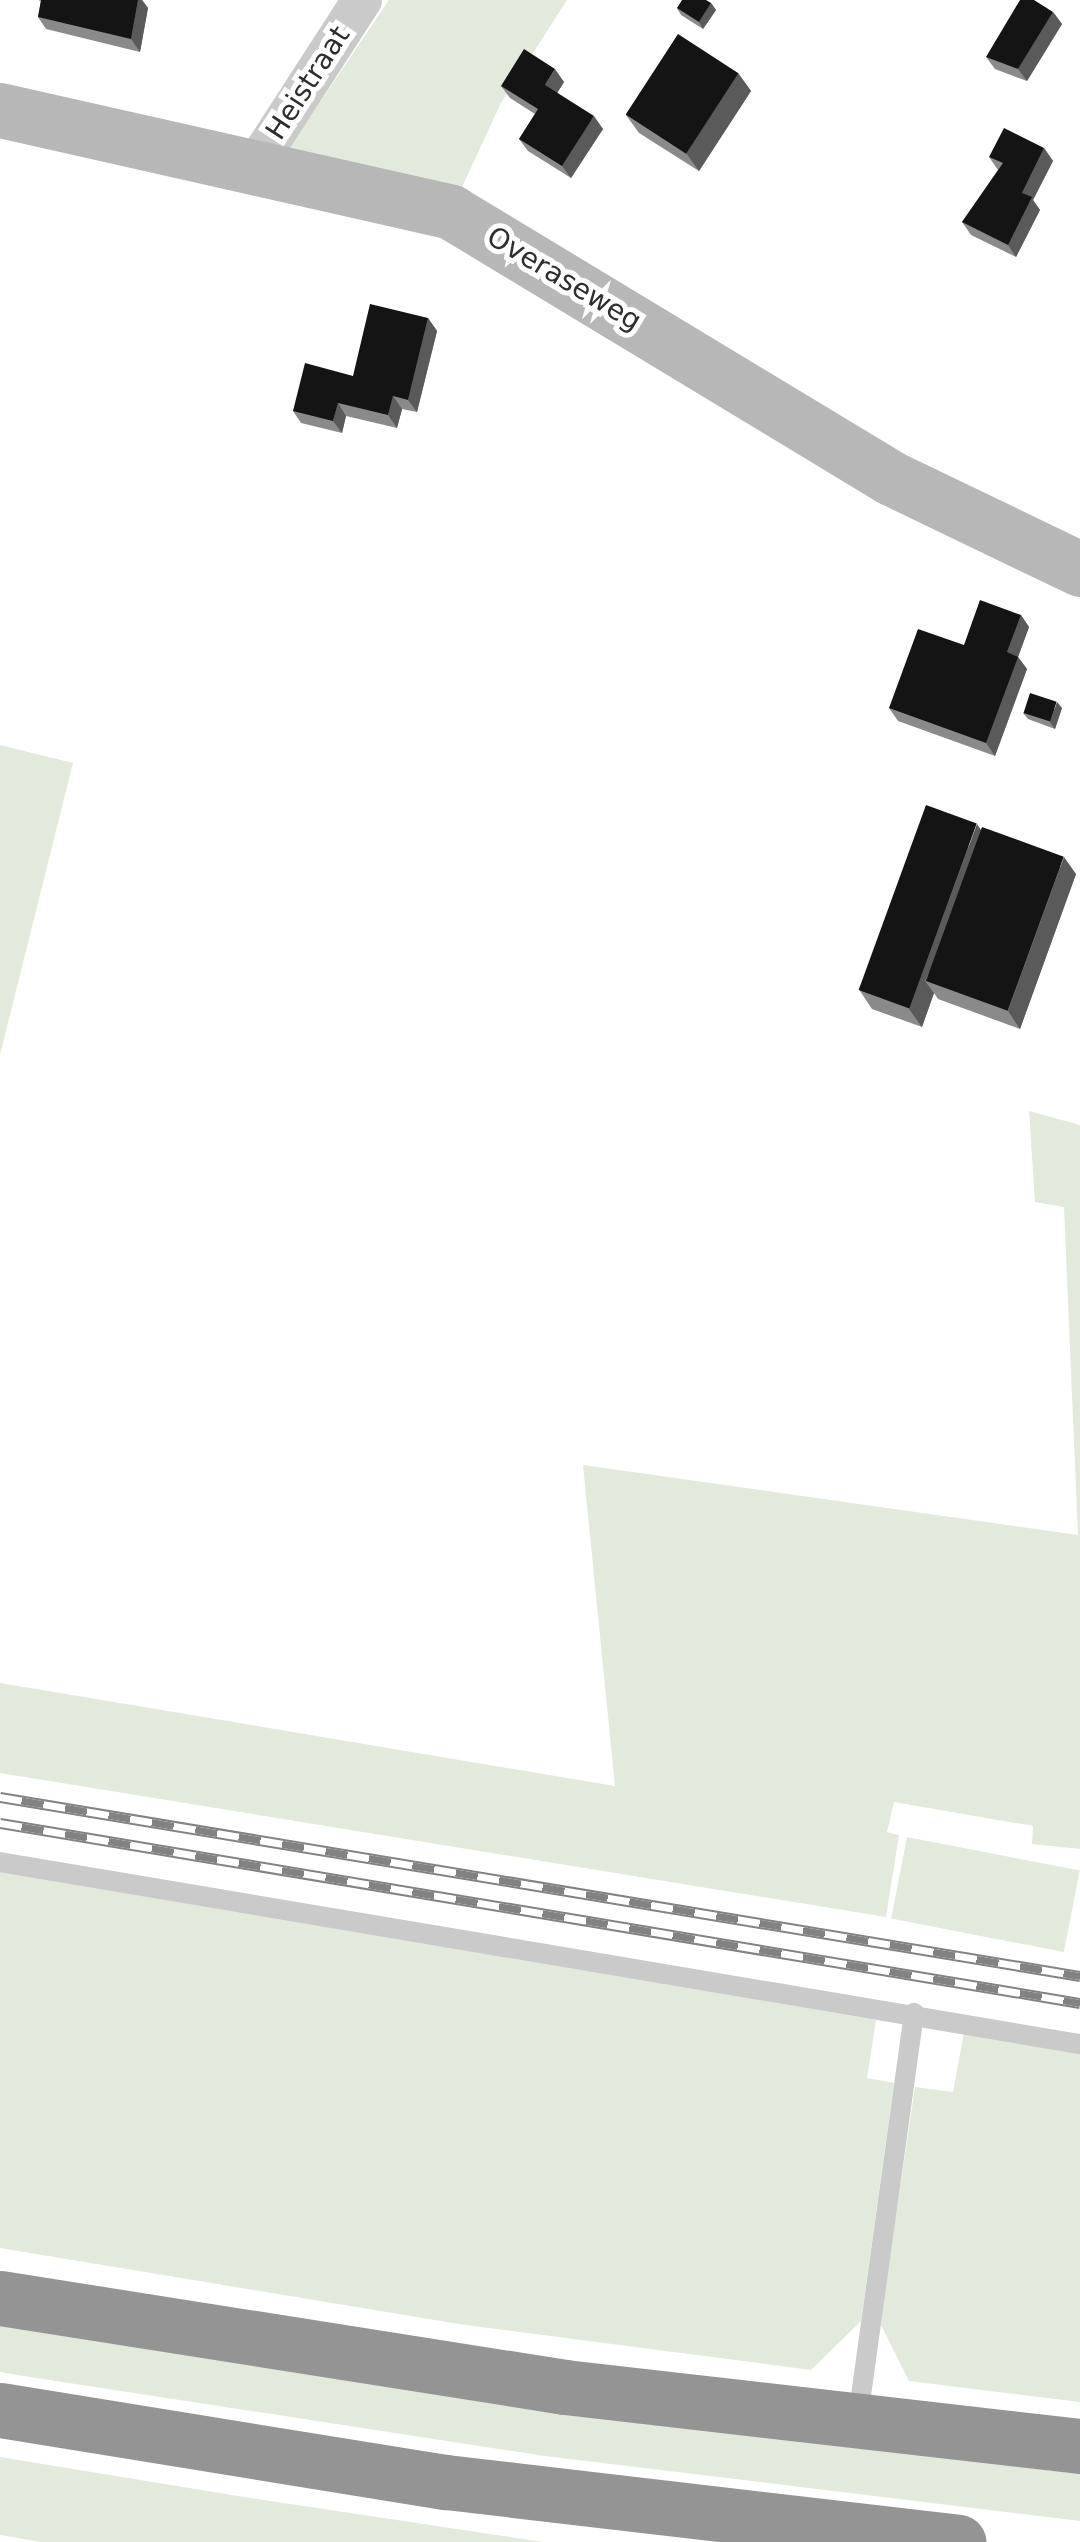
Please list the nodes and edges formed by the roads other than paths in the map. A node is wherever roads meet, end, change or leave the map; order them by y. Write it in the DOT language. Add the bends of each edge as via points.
graph roads {
  1 [pos="362,0"];
  2 [pos="0,110"];
  3 [pos="254,167"];
  4 [pos="1080,569"];
  5 [pos="0,1862"];
  6 [pos="914,2013"];
  7 [pos="1080,2044"];
  8 [pos="0,2298"];
  9 [pos="0,2410"];
  10 [pos="857,2421"];
  11 [pos="1080,2446"];
  12 [pos="959,2542"];
  1 -- 3 [label="street, Heistraat"];
  2 -- 3 [label="street, Overaseweg"];
  3 -- 4 [label="street, Overaseweg" via="451,212 891,478"];
  5 -- 6 [label="lane"];
  6 -- 7 [label="lane"];
  6 -- 10 [label="lane"];
  8 -- 10 [label="highway" via="565,2387"];
  9 -- 12 [label="highway" via="446,2482"];
  10 -- 11 [label="highway"];
}
